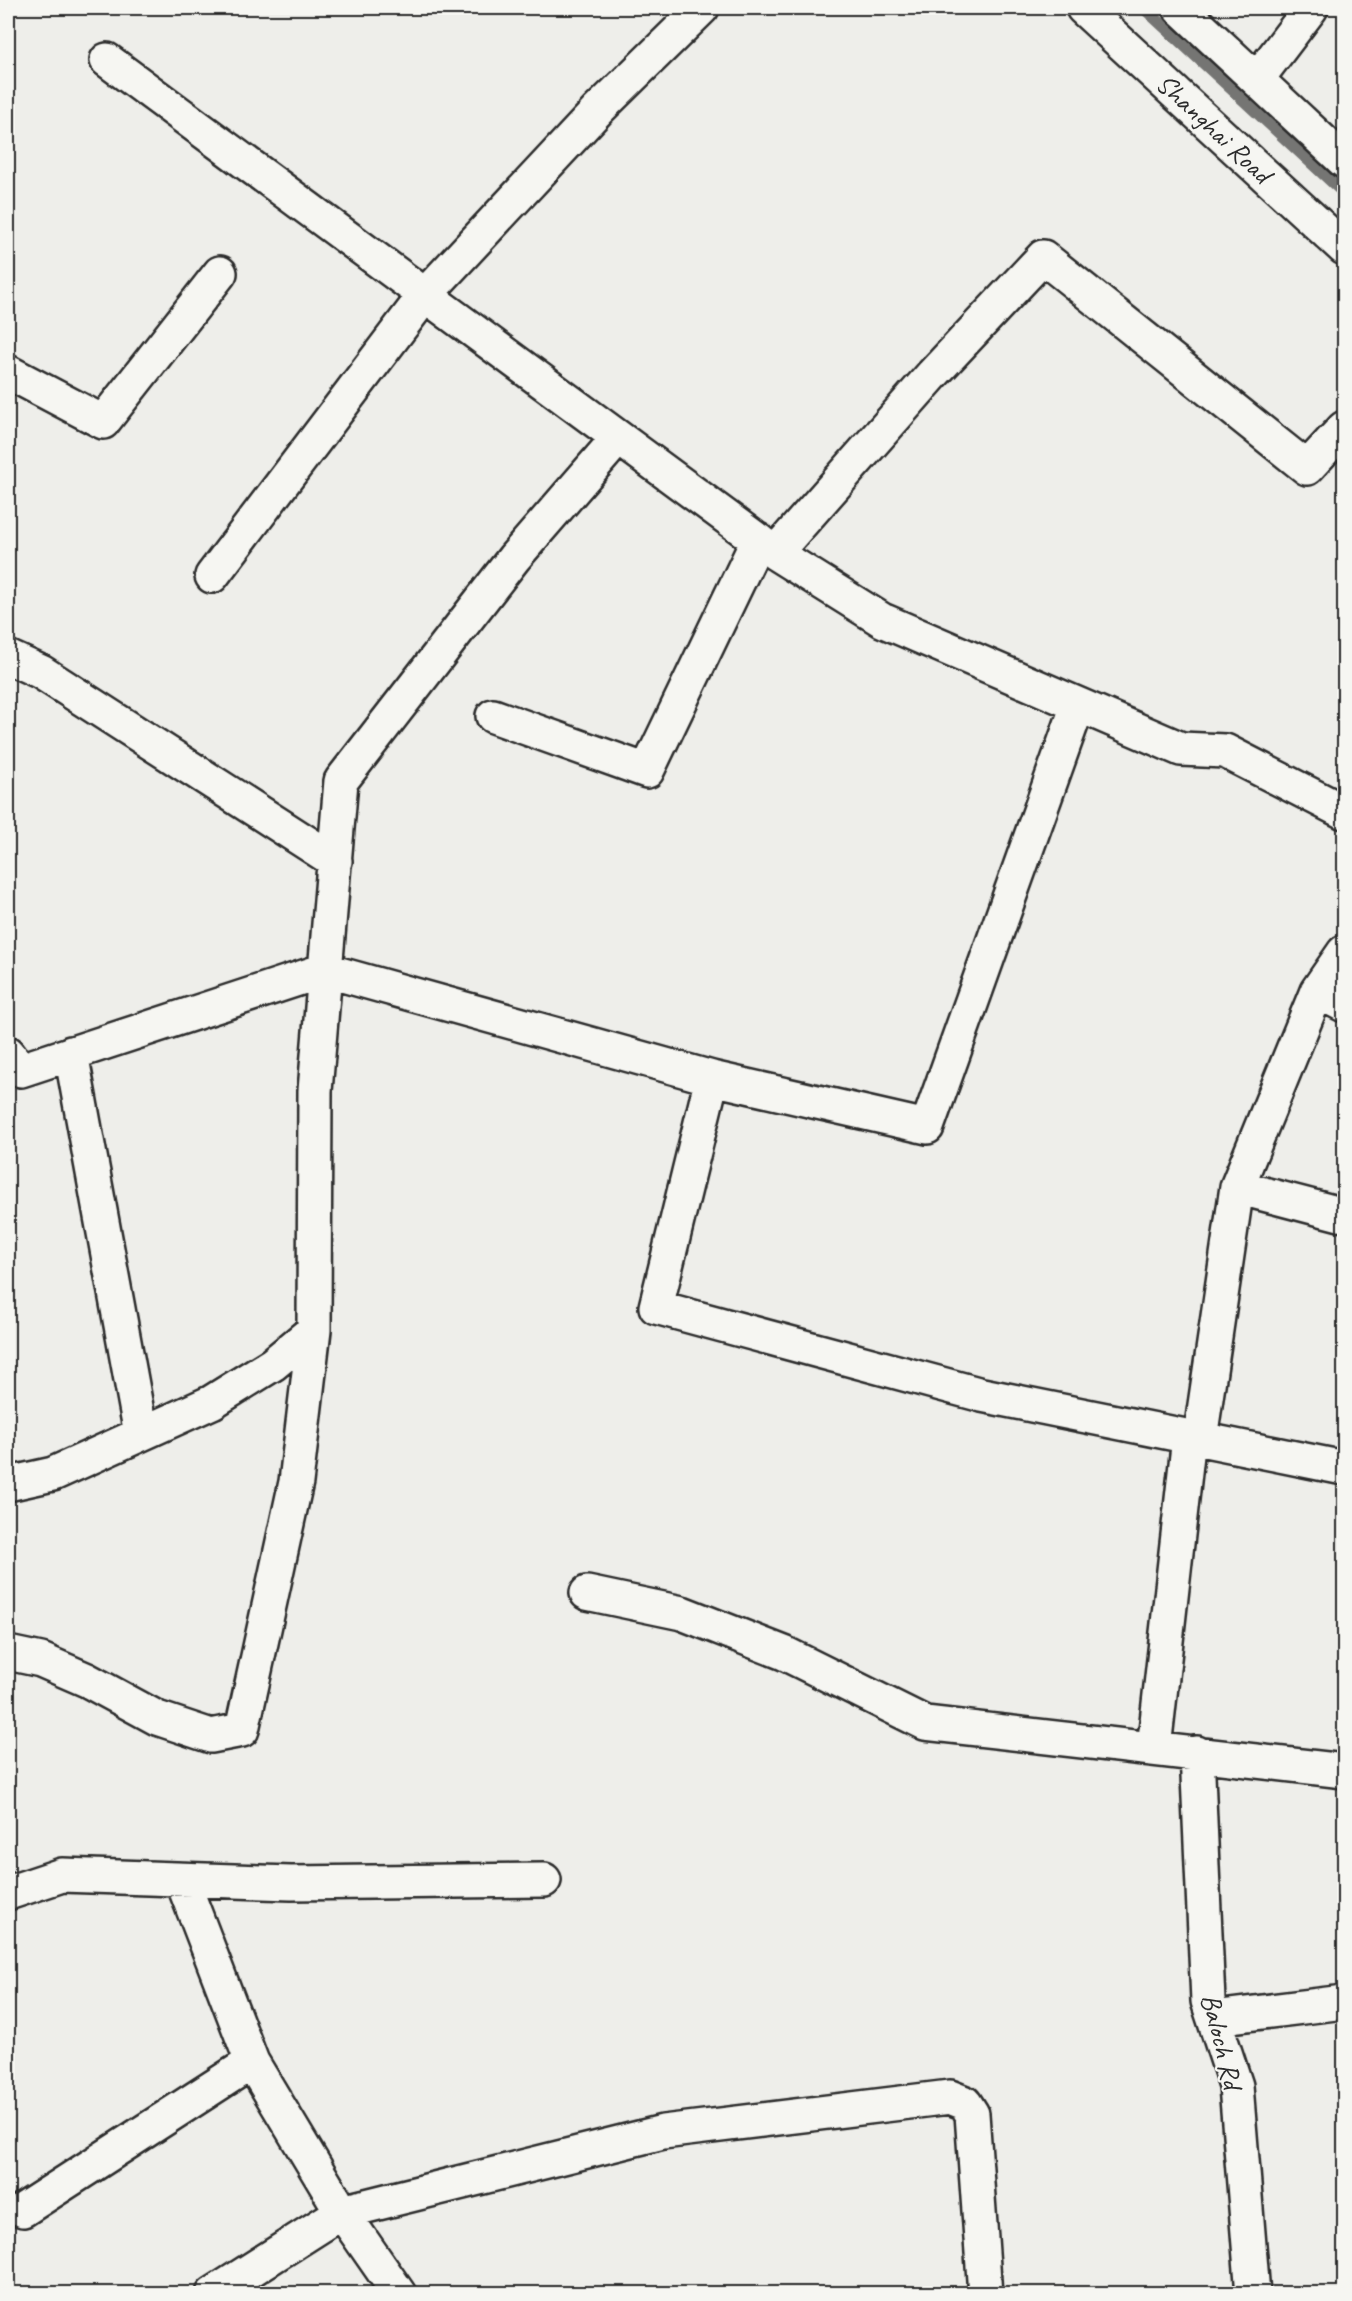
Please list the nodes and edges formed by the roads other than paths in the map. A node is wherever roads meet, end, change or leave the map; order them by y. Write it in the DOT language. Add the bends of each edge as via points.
graph roads {
  1 [pos="702,8"];
  2 [pos="1083,8"];
  3 [pos="1180,8"];
  4 [pos="1311,8"];
  5 [pos="107,60"];
  6 [pos="1257,80"];
  7 [pos="1344,160"];
  8 [pos="1344,248"];
  9 [pos="220,273"];
  10 [pos="425,295"];
  11 [pos="8,372"];
  12 [pos="1344,428"];
  13 [pos="618,438"];
  14 [pos="766,547"];
  15 [pos="212,576"];
  16 [pos="8,657"];
  17 [pos="1078,705"];
  18 [pos="493,716"];
  19 [pos="1344,812"];
  20 [pos="335,861"];
  21 [pos="1344,952"];
  22 [pos="325,970"];
  23 [pos="1330,998"];
  24 [pos="71,1053"];
  25 [pos="12,1067"];
  26 [pos="712,1078"];
  27 [pos="1237,1187"];
  28 [pos="1344,1215"];
  29 [pos="314,1330"];
  30 [pos="141,1434"];
  31 [pos="1194,1438"];
  32 [pos="1344,1468"];
  33 [pos="8,1484"];
  34 [pos="587,1593"];
  35 [pos="8,1653"];
  36 [pos="1154,1748"];
  37 [pos="1197,1753"];
  38 [pos="1344,1770"];
  39 [pos="182,1880"];
  40 [pos="544,1880"];
  41 [pos="8,1893"];
  42 [pos="1344,2002"];
  43 [pos="1214,2018"];
  44 [pos="252,2062"];
  45 [pos="23,2210"];
  46 [pos="342,2212"];
  47 [pos="213,2294"];
  48 [pos="399,2294"];
  49 [pos="985,2294"];
  50 [pos="1253,2294"];
  1 -- 10 [label="street" via="597,110"];
  2 -- 8 [label="street, Shanghai Road"];
  3 -- 6 [label="street"];
  4 -- 6 [label="street"];
  5 -- 10 [label="street"];
  6 -- 7 [label="street"];
  9 -- 11 [label="street" via="103,422"];
  10 -- 13 [label="street"];
  10 -- 15 [label="street"];
  12 -- 14 [label="street" via="1307,468 1044,257"];
  13 -- 14 [label="street"];
  13 -- 20 [label="street" via="514,558 341,781"];
  14 -- 17 [label="street" via="882,621"];
  14 -- 18 [label="street" via="647,771"];
  16 -- 20 [label="street" via="41,672"];
  17 -- 19 [label="street" via="1180,749 1225,751"];
  17 -- 26 [label="street" via="927,1127"];
  20 -- 22 [label="street"];
  21 -- 23 [label="street"];
  22 -- 24 [label="street"];
  22 -- 26 [label="street"];
  22 -- 29 [label="street" via="315,1091"];
  23 -- 27 [label="street"];
  24 -- 25 [label="street"];
  24 -- 30 [label="street"];
  26 -- 31 [label="street" via="656,1307 982,1395"];
  27 -- 28 [label="street"];
  27 -- 31 [label="street"];
  29 -- 30 [label="street" via="273,1364 212,1402"];
  29 -- 35 [label="street" via="296,1482 242,1730 211,1736 158,1718 41,1660"];
  30 -- 33 [label="street" via="53,1474"];
  31 -- 32 [label="street"];
  31 -- 36 [label="street"];
  34 -- 36 [label="street" via="682,1614 733,1633 784,1653 925,1723"];
  36 -- 37 [label="street"];
  37 -- 38 [label="street"];
  37 -- 43 [label="street, Baloch Rd" via="1208,2001"];
  39 -- 40 [label="street"];
  39 -- 41 [label="street" via="62,1875"];
  39 -- 44 [label="street"];
  42 -- 43 [label="street"];
  43 -- 50 [label="street, Baloch Rd" via="1236,2086"];
  44 -- 45 [label="street"];
  44 -- 46 [label="street"];
  46 -- 47 [label="street"];
  46 -- 48 [label="street"];
  46 -- 49 [label="street" via="663,2132 950,2097 965,2103 972,2114"];
}
